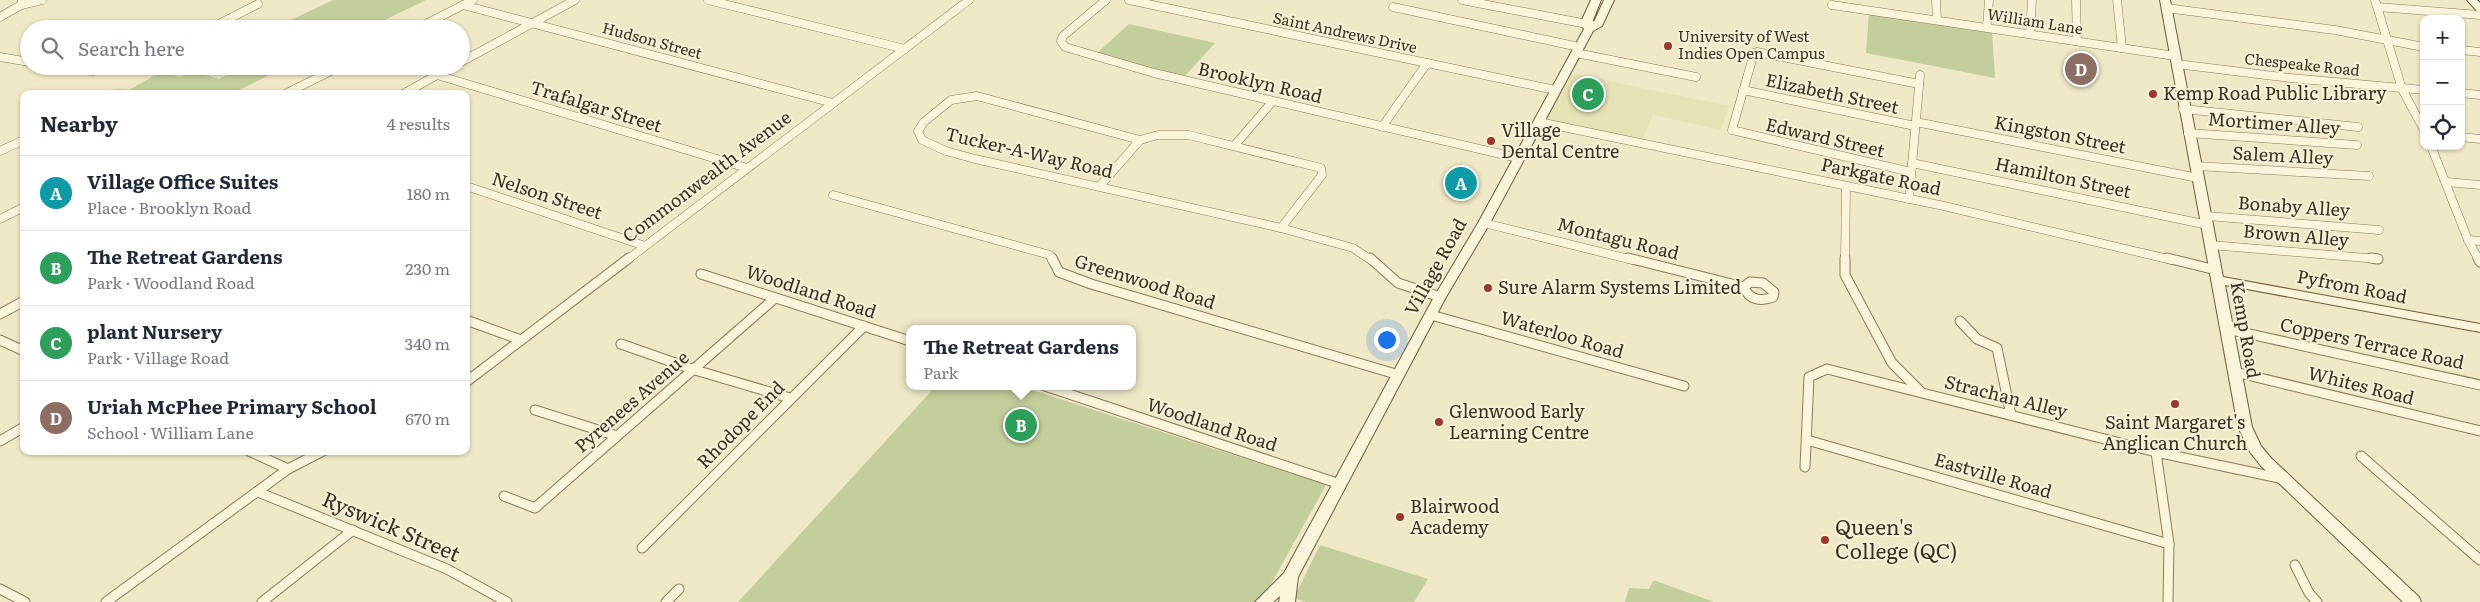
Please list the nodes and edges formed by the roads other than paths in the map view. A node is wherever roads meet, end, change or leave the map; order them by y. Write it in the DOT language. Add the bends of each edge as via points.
graph roads {
  1 [pos="42,0"];
  2 [pos="473,0"];
  3 [pos="575,0"];
  4 [pos="708,0"];
  5 [pos="969,0"];
  6 [pos="1106,0"];
  7 [pos="1130,0"];
  8 [pos="1462,0"];
  9 [pos="1596,0"];
  10 [pos="1609,0"];
  11 [pos="1865,0"];
  12 [pos="1936,0"];
  13 [pos="1989,0"];
  14 [pos="2032,0"];
  15 [pos="2076,0"];
  16 [pos="2118,0"];
  17 [pos="2374,0"];
  18 [pos="2472,0"];
  19 [pos="21,2"];
  20 [pos="258,4"];
  21 [pos="2165,4"];
  22 [pos="463,5"];
  23 [pos="1832,5"];
  24 [pos="1393,7"];
  25 [pos="2378,8"];
  26 [pos="1866,9"];
  27 [pos="2480,9"];
  28 [pos="2480,15"];
  29 [pos="0,17"];
  30 [pos="227,20"];
  31 [pos="434,20"];
  32 [pos="1937,20"];
  33 [pos="532,24"];
  34 [pos="1591,26"];
  35 [pos="1987,27"];
  36 [pos="2030,34"];
  37 [pos="2077,41"];
  38 [pos="2389,41"];
  39 [pos="2420,46"];
  40 [pos="2122,48"];
  41 [pos="905,49"];
  42 [pos="1578,50"];
  43 [pos="2465,50"];
  44 [pos="1757,52"];
  45 [pos="2480,52"];
  46 [pos="0,56"];
  47 [pos="470,57"];
  48 [pos="20,60"];
  49 [pos="2176,61"];
  50 [pos="1427,63"];
  51 [pos="322,75"];
  52 [pos="437,75"];
  53 [pos="1920,75"];
  54 [pos="1696,77"];
  55 [pos="1919,84"];
  56 [pos="2402,89"];
  57 [pos="293,90"];
  58 [pos="410,90"];
  59 [pos="1555,90"];
  60 [pos="1743,90"];
  61 [pos="2420,90"];
  62 [pos="2465,94"];
  63 [pos="2480,95"];
  64 [pos="1272,102"];
  65 [pos="833,103"];
  66 [pos="2183,109"];
  67 [pos="1539,122"];
  68 [pos="2420,123"];
  69 [pos="1916,124"];
  70 [pos="1382,127"];
  71 [pos="2358,127"];
  72 [pos="1734,132"];
  73 [pos="2188,134"];
  74 [pos="2465,137"];
  75 [pos="2480,139"];
  76 [pos="1140,140"];
  77 [pos="20,142"];
  78 [pos="2357,145"];
  79 [pos="1234,146"];
  80 [pos="2433,150"];
  81 [pos="0,151"];
  82 [pos="1518,158"];
  83 [pos="1912,163"];
  84 [pos="747,168"];
  85 [pos="1911,172"];
  86 [pos="2197,172"];
  87 [pos="2369,176"];
  88 [pos="2447,182"];
  89 [pos="2480,185"];
  90 [pos="470,187"];
  91 [pos="1099,187"];
  92 [pos="1846,187"];
  93 [pos="833,195"];
  94 [pos="1909,199"];
  95 [pos="20,209"];
  96 [pos="0,219"];
  97 [pos="2208,221"];
  98 [pos="1484,223"];
  99 [pos="1280,229"];
  100 [pos="2379,230"];
  101 [pos="2468,240"];
  102 [pos="2480,241"];
  103 [pos="2211,245"];
  104 [pos="645,246"];
  105 [pos="2378,259"];
  106 [pos="2480,262"];
  107 [pos="701,274"];
  108 [pos="2217,275"];
  109 [pos="1744,287"];
  110 [pos="1440,297"];
  111 [pos="775,298"];
  112 [pos="20,303"];
  113 [pos="0,314"];
  114 [pos="1432,315"];
  115 [pos="470,321"];
  116 [pos="1960,321"];
  117 [pos="864,326"];
  118 [pos="2480,328"];
  119 [pos="2227,329"];
  120 [pos="0,340"];
  121 [pos="521,340"];
  122 [pos="906,340"];
  123 [pos="620,344"];
  124 [pos="20,349"];
  125 [pos="694,370"];
  126 [pos="2235,372"];
  127 [pos="1398,375"];
  128 [pos="470,379"];
  129 [pos="2480,385"];
  130 [pos="1684,386"];
  131 [pos="1057,390"];
  132 [pos="1920,392"];
  133 [pos="790,398"];
  134 [pos="535,410"];
  135 [pos="2011,416"];
  136 [pos="20,429"];
  137 [pos="2480,432"];
  138 [pos="617,436"];
  139 [pos="1807,440"];
  140 [pos="0,441"];
  141 [pos="2156,452"];
  142 [pos="258,455"];
  143 [pos="315,455"];
  144 [pos="2361,456"];
  145 [pos="1805,467"];
  146 [pos="288,469"];
  147 [pos="2284,479"];
  148 [pos="1340,484"];
  149 [pos="258,492"];
  150 [pos="504,496"];
  151 [pos="352,530"];
  152 [pos="2169,544"];
  153 [pos="642,548"];
  154 [pos="2480,560"];
  155 [pos="2295,565"];
  156 [pos="1290,577"];
  157 [pos="679,588"];
  158 [pos="0,589"];
  159 [pos="25,602"];
  160 [pos="106,602"];
  161 [pos="262,602"];
  162 [pos="507,602"];
  163 [pos="666,602"];
  164 [pos="1263,602"];
  165 [pos="1287,602"];
  166 [pos="2168,602"];
  167 [pos="2317,602"];
  168 [pos="2413,602"];
  1 -- 19 [label="street"];
  2 -- 22 [label="street"];
  3 -- 33 [label="street"];
  4 -- 41 [label="street"];
  5 -- 41 [label="street, Commonwealth Avenue"];
  6 -- 64 [label="street, Brooklyn Road" via="1064,36 1061,41 1064,47"];
  7 -- 50 [label="street, Saint Andrews Drive"];
  8 -- 34 [label="street"];
  9 -- 34 [label="street, Village Road"];
  10 -- 34 [label="street, Village Road"];
  11 -- 26 [label="street"];
  12 -- 32 [label="street"];
  13 -- 35 [label="street"];
  14 -- 36 [label="street"];
  15 -- 37 [label="street"];
  16 -- 40 [label="street"];
  17 -- 25 [label="street"];
  18 -- 27 [label="street"];
  19 -- 29 [label="street"];
  20 -- 30 [label="street"];
  21 -- 38 [label="street"];
  21 -- 49 [label="street, Kemp Road"];
  22 -- 31 [label="street"];
  22 -- 33 [label="street, Hudson Street"];
  23 -- 26 [label="street, William Lane"];
  24 -- 42 [label="street"];
  25 -- 28 [label="street"];
  25 -- 38 [label="street"];
  26 -- 32 [label="street, William Lane"];
  32 -- 35 [label="street, William Lane"];
  33 -- 47 [label="street"];
  33 -- 65 [label="street, Hudson Street"];
  34 -- 42 [label="street, Village Road"];
  35 -- 36 [label="street, William Lane"];
  36 -- 37 [label="street, William Lane"];
  37 -- 40 [label="street, William Lane"];
  38 -- 39 [label="street"];
  38 -- 56 [label="street"];
  40 -- 49 [label="street, William Lane"];
  41 -- 65 [label="street, Commonwealth Avenue"];
  42 -- 54 [label="street"];
  42 -- 59 [label="street, Village Road"];
  43 -- 45 [label="street"];
  44 -- 55 [label="street"];
  44 -- 60 [label="street"];
  46 -- 48 [label="street"];
  49 -- 56 [label="street, Chespeake Road"];
  49 -- 66 [label="street, Kemp Road"];
  50 -- 59 [label="street, Saint Andrews Drive"];
  50 -- 70 [label="street"];
  51 -- 57 [label="street"];
  52 -- 58 [label="street"];
  52 -- 84 [label="street, Trafalgar Street"];
  53 -- 55 [label="street"];
  55 -- 69 [label="street"];
  56 -- 61 [label="street, Chespeake Road"];
  56 -- 68 [label="street"];
  59 -- 67 [label="street, Village Road"];
  60 -- 69 [label="street, Elizabeth Street"];
  60 -- 72 [label="street"];
  62 -- 63 [label="street"];
  64 -- 70 [label="street, Brooklyn Road"];
  64 -- 79 [label="street"];
  65 -- 84 [label="street, Commonwealth Avenue"];
  66 -- 71 [label="street"];
  66 -- 73 [label="street, Kemp Road"];
  67 -- 82 [label="street, Village Road"];
  67 -- 92 [label="street, Parkgate Road"];
  69 -- 83 [label="street"];
  69 -- 86 [label="street, Kingston Street"];
  70 -- 82 [label="street, Brooklyn Road"];
  72 -- 85 [label="street, Edward Street"];
  73 -- 78 [label="street, Mortimer Alley"];
  73 -- 86 [label="street, Kemp Road"];
  74 -- 75 [label="street"];
  76 -- 79 [label="street, Tucker-A-Way Road" via="1158,135 1181,135"];
  76 -- 91 [label="street"];
  76 -- 91 [label="street, Tucker-A-Way Road" via="977,96 951,100 919,129 918,136 922,140 940,149"];
  77 -- 81 [label="street"];
  79 -- 99 [label="street, Tucker-A-Way Road" via="1322,170 1322,175"];
  80 -- 88 [label="street"];
  82 -- 98 [label="street, Village Road"];
  83 -- 85 [label="street"];
  83 -- 97 [label="street, Hamilton Street"];
  84 -- 104 [label="street, Commonwealth Avenue"];
  85 -- 94 [label="street"];
  86 -- 87 [label="street, Salem Alley"];
  86 -- 97 [label="street, Kemp Road"];
  88 -- 89 [label="street"];
  88 -- 101 [label="street"];
  90 -- 104 [label="street, Nelson Street"];
  91 -- 99 [label="street, Tucker-A-Way Road"];
  92 -- 94 [label="street, Parkgate Road"];
  92 -- 132 [label="street" via="1845,275 1892,363"];
  93 -- 127 [label="street, Greenwood Road" via="1050,255 1059,272 1091,284"];
  94 -- 108 [label="street, Parkgate Road"];
  95 -- 96 [label="street"];
  97 -- 100 [label="street, Bonaby Alley"];
  97 -- 103 [label="street, Kemp Road"];
  98 -- 109 [label="street, Montagu Road"];
  98 -- 110 [label="street, Village Road"];
  99 -- 110 [label="street, Tucker-A-Way Road" via="1358,250 1402,285"];
  101 -- 102 [label="street"];
  101 -- 106 [label="street"];
  103 -- 105 [label="street, Brown Alley"];
  103 -- 108 [label="street, Kemp Road"];
  104 -- 121 [label="street, Commonwealth Avenue"];
  107 -- 111 [label="street, Woodland Road"];
  108 -- 118 [label="street, Pyfrom Road"];
  108 -- 119 [label="street, Kemp Road"];
  110 -- 114 [label="street, Village Road"];
  111 -- 117 [label="street, Woodland Road"];
  111 -- 125 [label="street, Pyrenees Avenue"];
  112 -- 113 [label="street"];
  114 -- 127 [label="street, Village Road"];
  114 -- 130 [label="street, Waterloo Road"];
  115 -- 121 [label="street"];
  116 -- 135 [label="street" via="1977,339 1997,348"];
  117 -- 122 [label="street, Woodland Road"];
  117 -- 133 [label="street, Rhodope End"];
  119 -- 126 [label="street, Kemp Road"];
  119 -- 129 [label="street, Coppers Terrace Road"];
  120 -- 124 [label="street"];
  121 -- 128 [label="street, Commonwealth Avenue"];
  123 -- 125 [label="street"];
  125 -- 133 [label="street"];
  125 -- 138 [label="street, Pyrenees Avenue"];
  126 -- 137 [label="street, Whites Road"];
  126 -- 147 [label="street, Kemp Road" via="2249,436 2266,462"];
  127 -- 148 [label="street, Village Road"];
  131 -- 148 [label="street, Woodland Road"];
  132 -- 135 [label="street, Strachan Alley"];
  132 -- 139 [label="street, Strachan Alley" via="1827,369 1809,377"];
  133 -- 153 [label="street, Rhodope End"];
  134 -- 138 [label="street"];
  135 -- 141 [label="street, Strachan Alley"];
  136 -- 140 [label="street"];
  138 -- 150 [label="street, Pyrenees Avenue" via="535,508"];
  139 -- 145 [label="street, Strachan Alley"];
  139 -- 152 [label="street, Eastville Road"];
  141 -- 147 [label="street, Strachan Alley"];
  141 -- 152 [label="street"];
  142 -- 146 [label="street"];
  143 -- 146 [label="street"];
  144 -- 154 [label="street"];
  146 -- 149 [label="street"];
  147 -- 168 [label="street, Kemp Road"];
  148 -- 156 [label="street, Village Road"];
  149 -- 151 [label="street, Ryswick Street"];
  149 -- 160 [label="street"];
  151 -- 161 [label="street"];
  151 -- 162 [label="street, Ryswick Street" via="447,569"];
  152 -- 166 [label="street"];
  155 -- 167 [label="street"];
  156 -- 164 [label="street, Village Road"];
  156 -- 165 [label="street, Village Road"];
  157 -- 163 [label="street"];
  158 -- 159 [label="street"];
}
